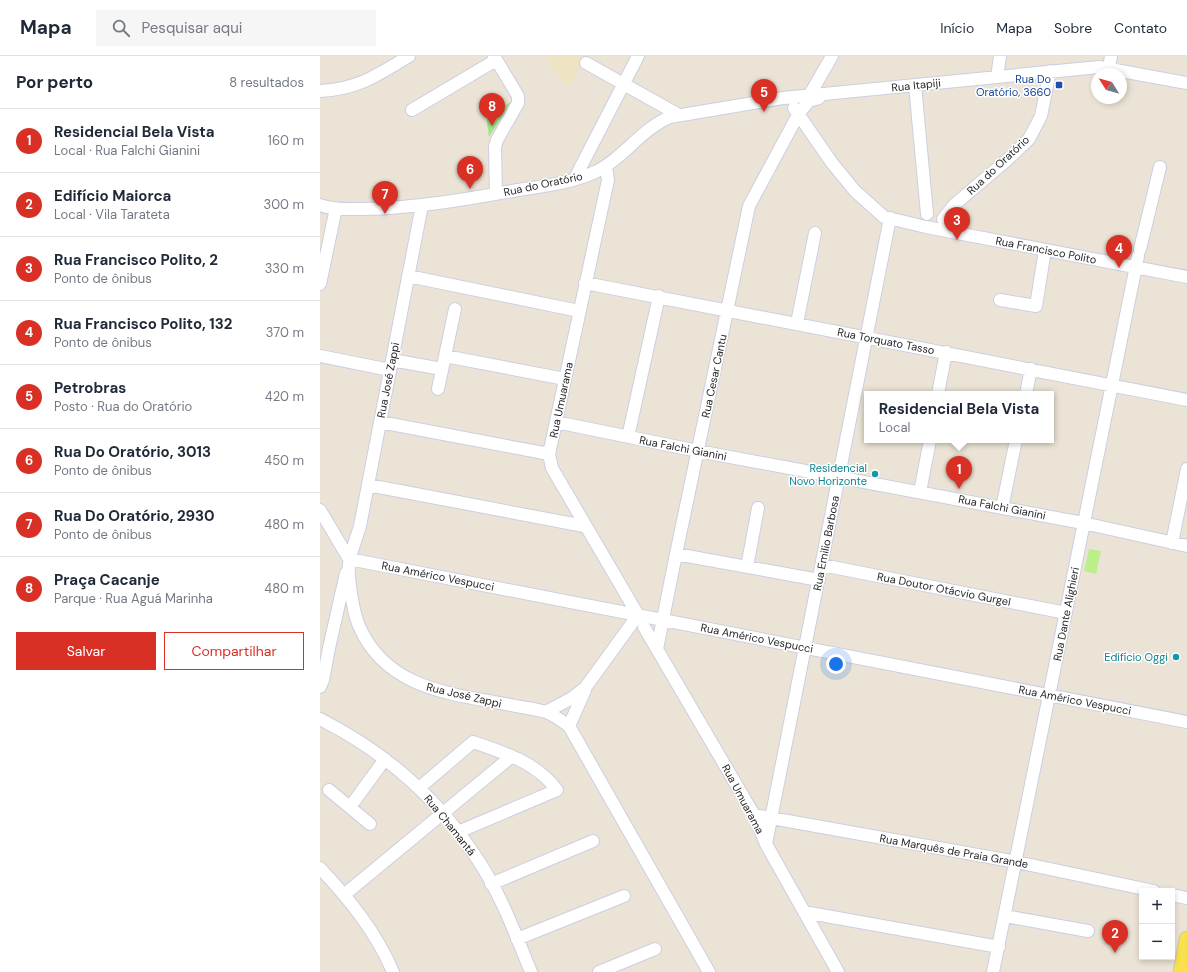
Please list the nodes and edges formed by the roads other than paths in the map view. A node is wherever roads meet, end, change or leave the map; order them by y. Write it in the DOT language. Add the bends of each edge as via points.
graph roads {
  1 [pos="409,56"];
  2 [pos="638,56"];
  3 [pos="832,56"];
  4 [pos="1000,56"];
  5 [pos="1111,56"];
  6 [pos="495,58"];
  7 [pos="586,64"];
  8 [pos="1109,68"];
  9 [pos="1050,71"];
  10 [pos="1127,71"];
  11 [pos="997,77"];
  12 [pos="1187,83"];
  13 [pos="623,85"];
  14 [pos="915,85"];
  15 [pos="320,91"];
  16 [pos="850,92"];
  17 [pos="809,96"];
  18 [pos="782,98"];
  19 [pos="412,110"];
  20 [pos="799,113"];
  21 [pos="679,115"];
  22 [pos="606,166"];
  23 [pos="1160,167"];
  24 [pos="575,178"];
  25 [pos="496,194"];
  26 [pos="320,205"];
  27 [pos="422,205"];
  28 [pos="336,208"];
  29 [pos="935,213"];
  30 [pos="890,218"];
  31 [pos="932,229"];
  32 [pos="815,233"];
  33 [pos="1045,250"];
  34 [pos="1138,257"];
  35 [pos="322,263"];
  36 [pos="408,276"];
  37 [pos="1187,277"];
  38 [pos="585,283"];
  39 [pos="320,284"];
  40 [pos="659,296"];
  41 [pos="1000,300"];
  42 [pos="455,309"];
  43 [pos="728,310"];
  44 [pos="580,311"];
  45 [pos="797,323"];
  46 [pos="867,337"];
  47 [pos="946,352"];
  48 [pos="320,356"];
  49 [pos="445,356"];
  50 [pos="391,365"];
  51 [pos="442,369"];
  52 [pos="1031,369"];
  53 [pos="565,379"];
  54 [pos="1112,385"];
  55 [pos="438,390"];
  56 [pos="939,391"];
  57 [pos="1027,391"];
  58 [pos="1187,400"];
  59 [pos="380,422"];
  60 [pos="556,422"];
  61 [pos="628,437"];
  62 [pos="929,443"];
  63 [pos="1015,443"];
  64 [pos="698,451"];
  65 [pos="550,454"];
  66 [pos="1187,469"];
  67 [pos="840,477"];
  68 [pos="368,485"];
  69 [pos="920,492"];
  70 [pos="758,508"];
  71 [pos="1002,508"];
  72 [pos="321,512"];
  73 [pos="1083,523"];
  74 [pos="584,526"];
  75 [pos="1172,543"];
  76 [pos="1187,546"];
  77 [pos="676,554"];
  78 [pos="349,559"];
  79 [pos="822,565"];
  80 [pos="747,567"];
  81 [pos="819,580"];
  82 [pos="1066,613"];
  83 [pos="638,615"];
  84 [pos="663,619"];
  85 [pos="644,627"];
  86 [pos="806,647"];
  87 [pos="657,649"];
  88 [pos="323,665"];
  89 [pos="320,686"];
  90 [pos="586,688"];
  91 [pos="1050,694"];
  92 [pos="546,712"];
  93 [pos="320,719"];
  94 [pos="1187,722"];
  95 [pos="570,726"];
  96 [pos="512,756"];
  97 [pos="384,759"];
  98 [pos="419,788"];
  99 [pos="329,790"];
  100 [pos="350,807"];
  101 [pos="442,813"];
  102 [pos="754,815"];
  103 [pos="771,818"];
  104 [pos="370,824"];
  105 [pos="458,832"];
  106 [pos="593,841"];
  107 [pos="766,844"];
  108 [pos="1017,862"];
  109 [pos="320,868"];
  110 [pos="491,884"];
  111 [pos="1140,888"];
  112 [pos="345,894"];
  113 [pos="624,896"];
  114 [pos="1175,896"];
  115 [pos="1187,898"];
  116 [pos="804,912"];
  117 [pos="1005,916"];
  118 [pos="1088,931"];
  119 [pos="517,939"];
  120 [pos="1187,939"];
  121 [pos="999,947"];
  122 [pos="655,949"];
  123 [pos="394,972"];
  124 [pos="531,972"];
  125 [pos="599,972"];
  126 [pos="709,972"];
  127 [pos="838,972"];
  128 [pos="993,972"];
  129 [pos="1181,972"];
  1 -- 15 [label="street" via="357,85"];
  2 -- 13 [label="street"];
  3 -- 17 [label="street"];
  4 -- 11 [label="street"];
  5 -- 8 [label="street"];
  6 -- 19 [label="street"];
  6 -- 25 [label="street" via="518,96 518,103 494,147"];
  7 -- 13 [label="street"];
  8 -- 9 [label="street"];
  9 -- 11 [label="street, Rua Itapiji"];
  9 -- 29 [label="street, Rua do Oratório" via="1041,116 1029,138 954,205"];
  10 -- 12 [label="street"];
  11 -- 14 [label="street, Rua Itapiji"];
  13 -- 21 [label="street"];
  13 -- 24 [label="street"];
  14 -- 16 [label="street, Rua Itapiji"];
  14 -- 29 [label="street" via="925,196"];
  16 -- 17 [label="street, Rua Itapiji"];
  16 -- 20 [label="street, Rua Cesar Cantu" via="809,101"];
  17 -- 18 [label="street, Rua Itapiji"];
  18 -- 20 [label="street" via="790,102"];
  18 -- 21 [label="street, Rua do Oratório"];
  20 -- 30 [label="street" via="832,163 855,191 884,217"];
  20 -- 43 [label="street, Rua Cesar Cantu" via="750,202"];
  21 -- 22 [label="street, Rua do Oratório" via="657,123"];
  22 -- 24 [label="street, Rua do Oratório"];
  22 -- 38 [label="street, Rua Umuarama" via="608,180"];
  23 -- 34 [label="street, Rua Dante Alighieri"];
  24 -- 25 [label="street, Rua do Oratório"];
  25 -- 27 [label="street, Rua do Oratório"];
  26 -- 28 [label="street, Rua do Oratório"];
  27 -- 28 [label="street, Rua do Oratório"];
  27 -- 36 [label="street, Rua José Zappi"];
  28 -- 35 [label="street"];
  29 -- 31 [label="street, Rua do Oratório" via="942,224"];
  29 -- 31 [label="street" via="924,221"];
  30 -- 31 [label="street"];
  30 -- 46 [label="street, Rua Emilio Barbosa"];
  31 -- 33 [label="street, Rua Francisco Polito"];
  32 -- 45 [label="street"];
  33 -- 34 [label="street, Rua Francisco Polito"];
  33 -- 41 [label="street" via="1036,306"];
  34 -- 37 [label="street, Rua Francisco Polito"];
  34 -- 54 [label="street, Rua Dante Alighieri"];
  35 -- 39 [label="street"];
  36 -- 44 [label="street"];
  36 -- 50 [label="street, Rua José Zappi"];
  38 -- 40 [label="street, Rua Torquato Tasso"];
  38 -- 44 [label="street, Rua Umuarama"];
  40 -- 43 [label="street, Rua Torquato Tasso"];
  40 -- 61 [label="street"];
  42 -- 49 [label="street"];
  43 -- 45 [label="street, Rua Torquato Tasso"];
  43 -- 64 [label="street, Rua Cesar Cantu"];
  44 -- 53 [label="street, Rua Umuarama"];
  45 -- 46 [label="street, Rua Torquato Tasso"];
  46 -- 47 [label="street, Rua Torquato Tasso"];
  46 -- 67 [label="street, Rua Emilio Barbosa"];
  47 -- 52 [label="street, Rua Torquato Tasso"];
  47 -- 56 [label="street"];
  48 -- 50 [label="street"];
  49 -- 51 [label="street"];
  49 -- 53 [label="street"];
  50 -- 51 [label="street"];
  50 -- 59 [label="street, Rua José Zappi"];
  51 -- 55 [label="street"];
  52 -- 54 [label="street, Rua Torquato Tasso"];
  52 -- 57 [label="street"];
  53 -- 60 [label="street, Rua Umuarama"];
  54 -- 58 [label="street, Rua Torquato Tasso"];
  54 -- 73 [label="street, Rua Dante Alighieri"];
  59 -- 65 [label="street"];
  59 -- 68 [label="street, Rua José Zappi"];
  60 -- 61 [label="street, Rua Falchi Gianini"];
  60 -- 65 [label="street, Rua Umuarama"];
  61 -- 64 [label="street, Rua Falchi Gianini"];
  62 -- 69 [label="street"];
  63 -- 71 [label="street"];
  64 -- 67 [label="street, Rua Falchi Gianini"];
  64 -- 77 [label="street, Rua Cesar Cantu"];
  65 -- 74 [label="street, Rua Umuarama" via="552,468"];
  66 -- 75 [label="street"];
  67 -- 69 [label="street, Rua Falchi Gianini"];
  67 -- 79 [label="street, Rua Emilio Barbosa"];
  68 -- 74 [label="street"];
  68 -- 78 [label="street, Rua José Zappi" via="360,526"];
  69 -- 71 [label="street, Rua Falchi Gianini"];
  70 -- 80 [label="street"];
  71 -- 73 [label="street, Rua Falchi Gianini"];
  72 -- 78 [label="street"];
  73 -- 75 [label="street, Rua Falchi Gianini"];
  73 -- 82 [label="street, Rua Dante Alighieri"];
  74 -- 83 [label="street, Rua Umuarama"];
  75 -- 76 [label="street, Rua Falchi Gianini"];
  77 -- 80 [label="street"];
  77 -- 84 [label="street, Rua Cesar Cantu"];
  78 -- 83 [label="street, Rua Américo Vespucci"];
  78 -- 88 [label="street"];
  78 -- 92 [label="street, Rua José Zappi" via="354,607 362,631 377,655 399,674 410,681 437,690"];
  79 -- 81 [label="street, Rua Emilio Barbosa"];
  79 -- 82 [label="street, Rua Doutor Otácvio Gurgel"];
  80 -- 81 [label="street"];
  81 -- 86 [label="street, Rua Emilio Barbosa"];
  82 -- 91 [label="street, Rua Dante Alighieri"];
  83 -- 84 [label="street, Rua Américo Vespucci"];
  83 -- 90 [label="street"];
  84 -- 86 [label="street, Rua Américo Vespucci"];
  84 -- 87 [label="street, Rua Cesar Cantu"];
  85 -- 87 [label="street, Rua Umuarama"];
  86 -- 91 [label="street, Rua Américo Vespucci"];
  86 -- 103 [label="street, Rua Emilio Barbosa"];
  87 -- 102 [label="street, Rua Umuarama"];
  88 -- 89 [label="street" via="324,680"];
  90 -- 92 [label="street"];
  90 -- 95 [label="street"];
  91 -- 94 [label="street, Rua Américo Vespucci"];
  91 -- 108 [label="street, Rua Dante Alighieri"];
  92 -- 95 [label="street, Rua José Zappi"];
  93 -- 97 [label="street, Rua Chamantá" via="358,740"];
  95 -- 126 [label="street"];
  96 -- 98 [label="street" via="473,742"];
  96 -- 101 [label="street"];
  96 -- 105 [label="street" via="537,769 557,790"];
  97 -- 98 [label="street, Rua Chamantá"];
  97 -- 100 [label="street"];
  98 -- 101 [label="street, Rua Chamantá"];
  99 -- 100 [label="street"];
  100 -- 104 [label="street"];
  101 -- 105 [label="street, Rua Chamantá"];
  101 -- 112 [label="street"];
  102 -- 103 [label="street, Rua Marquês de Praia Grande"];
  102 -- 107 [label="street, Rua Umuarama"];
  103 -- 107 [label="street, Rua Emilio Barbosa"];
  103 -- 108 [label="street, Rua Marquês de Praia Grande"];
  105 -- 110 [label="street, Rua Chamantá"];
  106 -- 110 [label="street"];
  107 -- 116 [label="street, Rua Umuarama"];
  108 -- 111 [label="street, Rua Marquês de Praia Grande"];
  108 -- 117 [label="street, Rua Dante Alighieri"];
  109 -- 112 [label="street"];
  110 -- 119 [label="street, Rua Chamantá"];
  112 -- 123 [label="street" via="376,936"];
  113 -- 119 [label="street"];
  114 -- 115 [label="street"];
  116 -- 121 [label="street"];
  116 -- 127 [label="street, Rua Umuarama"];
  117 -- 118 [label="street"];
  117 -- 121 [label="street, Rua Dante Alighieri"];
  119 -- 124 [label="street, Rua Chamantá"];
  120 -- 129 [label="main road"];
  121 -- 128 [label="street, Rua Dante Alighieri"];
  122 -- 125 [label="street"];
}
